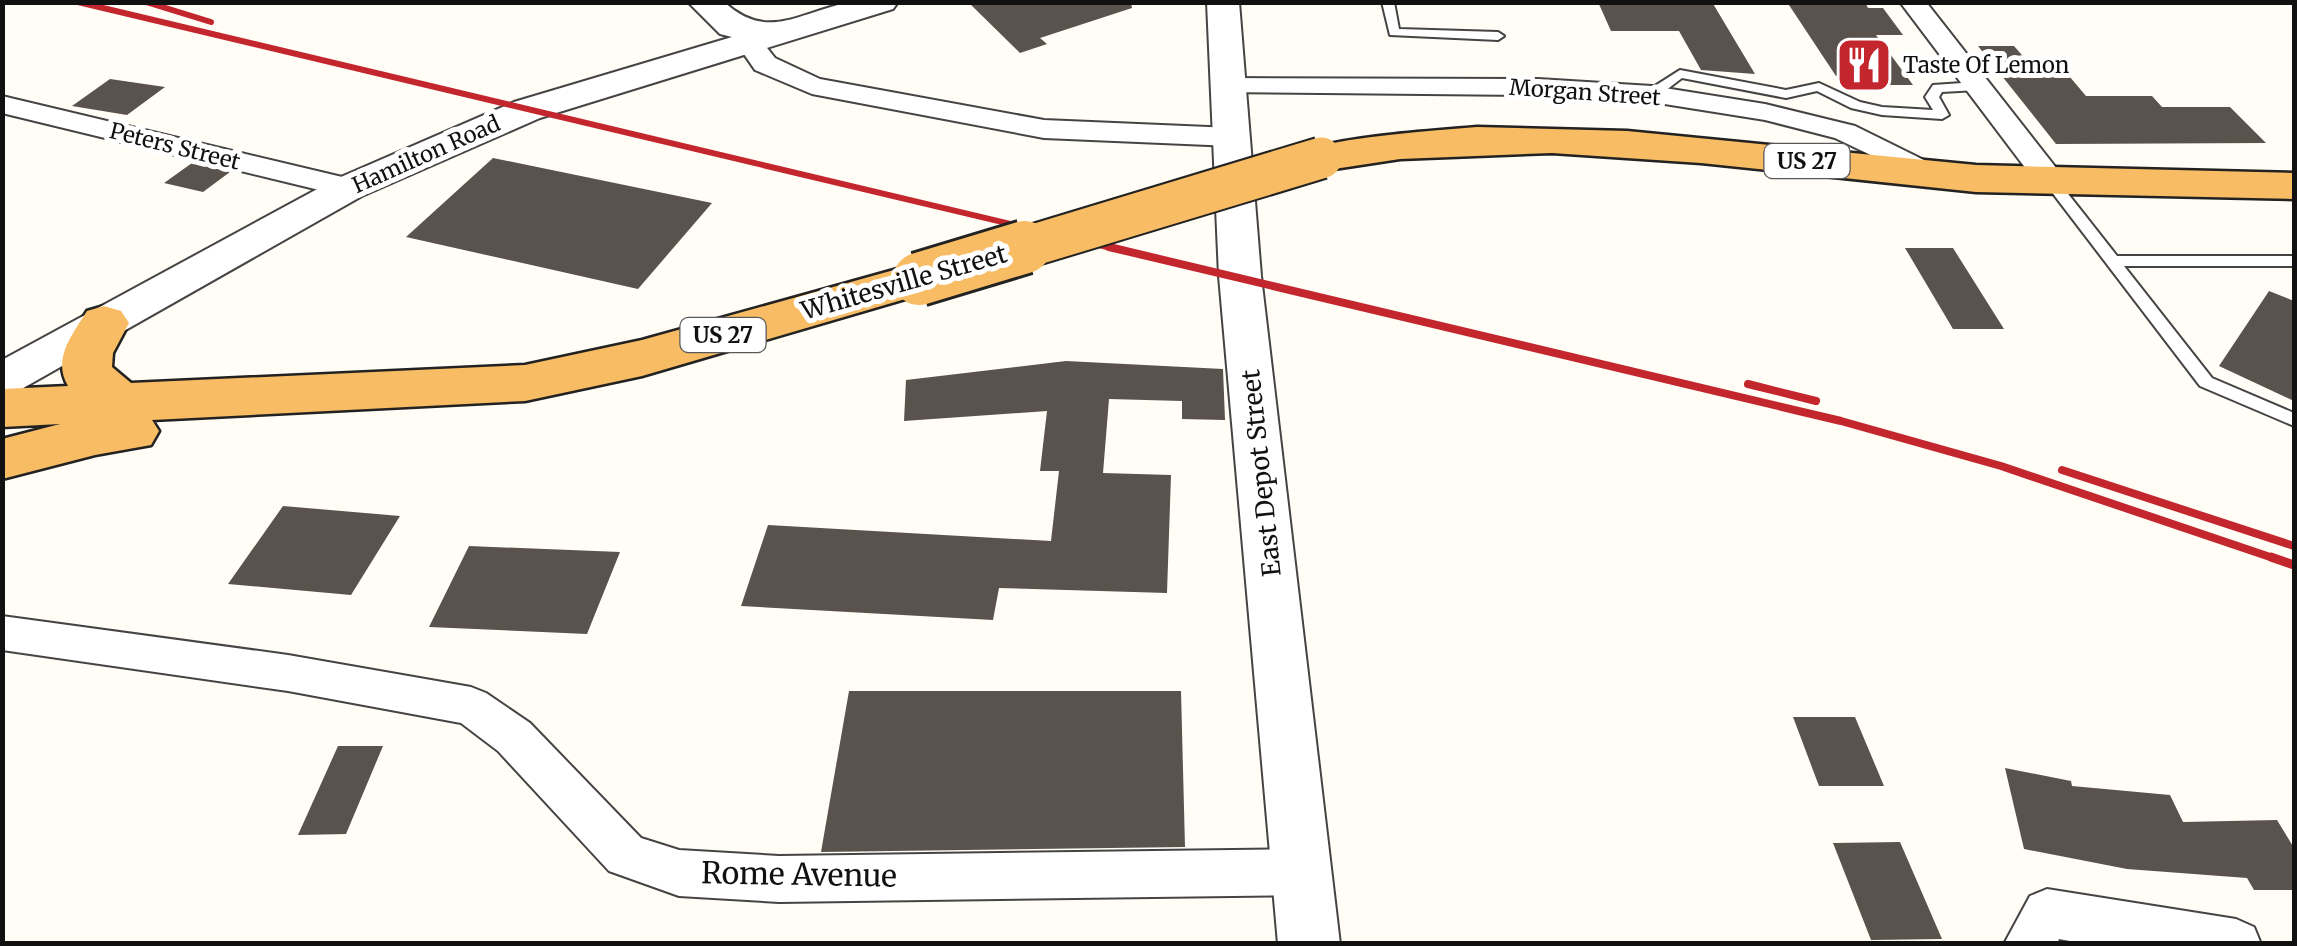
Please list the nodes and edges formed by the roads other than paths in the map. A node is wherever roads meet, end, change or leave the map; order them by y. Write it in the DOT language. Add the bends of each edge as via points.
graph roads {
  1 [pos="882,2"];
  2 [pos="1223,2"];
  3 [pos="1388,2"];
  4 [pos="1912,2"];
  5 [pos="708,7"];
  6 [pos="1498,36"];
  7 [pos="763,38"];
  8 [pos="655,70"];
  9 [pos="1228,86"];
  10 [pos="1977,86"];
  11 [pos="1652,94"];
  12 [pos="2,104"];
  13 [pos="1232,137"];
  14 [pos="1321,158"];
  15 [pos="1928,174"];
  16 [pos="2054,184"];
  17 [pos="2294,186"];
  18 [pos="348,188"];
  19 [pos="2294,261"];
  20 [pos="2114,262"];
  21 [pos="104,323"];
  22 [pos="2,380"];
  23 [pos="291,396"];
  24 [pos="122,404"];
  25 [pos="2,408"];
  26 [pos="2294,420"];
  27 [pos="2,460"];
  28 [pos="2,633"];
  29 [pos="1304,872"];
  30 [pos="1310,944"];
  31 [pos="2028,944"];
  32 [pos="2236,944"];
  1 -- 7 [label="street, Hamilton Road"];
  2 -- 9 [label="street, East Depot Street"];
  3 -- 6 [label="lane" via="1394,32"];
  4 -- 10 [label="street"];
  5 -- 7 [label="street" via="732,27"];
  5 -- 8 [label="street" via="703,36"];
  7 -- 8 [label="street, Hamilton Road"];
  7 -- 13 [label="street" via="765,64 812,86 1044,129"];
  8 -- 18 [label="street, Hamilton Road" via="526,110"];
  9 -- 11 [label="street, Morgan Street"];
  9 -- 13 [label="street, East Depot Street"];
  10 -- 11 [label="lane" via="1938,88 1932,97 1942,114 1928,116 1856,105 1819,87 1786,94 1680,74"];
  10 -- 16 [label="street"];
  11 -- 15 [label="street, Morgan Street" via="1845,132"];
  12 -- 18 [label="street, Peters Street"];
  13 -- 29 [label="street, East Depot Street" via="1240,276"];
  14 -- 15 [label="highway, Morgan Street / US 27" via="1434,141 1550,137"];
  14 -- 23 [label="highway, Whitesville Street / US 27, bridge" via="642,358 525,383"];
  15 -- 16 [label="highway, Morgan Street / US 27"];
  16 -- 17 [label="highway, Morgan Street / US 27"];
  16 -- 20 [label="lane"];
  18 -- 21 [label="street, Hamilton Road"];
  19 -- 20 [label="lane"];
  20 -- 26 [label="lane" via="2206,382"];
  21 -- 22 [label="street, Hamilton Road"];
  21 -- 24 [label="highway" via="86,373"];
  23 -- 24 [label="highway, Whitesville Street / US 27"];
  23 -- 27 [label="highway"];
  24 -- 25 [label="highway, Whitesville Street / US 27"];
  28 -- 29 [label="street, Rome Avenue" via="472,706 514,737 626,855 678,873 779,879"];
  29 -- 30 [label="street, East Depot Street"];
  31 -- 32 [label="street" via="2047,914"];
}
